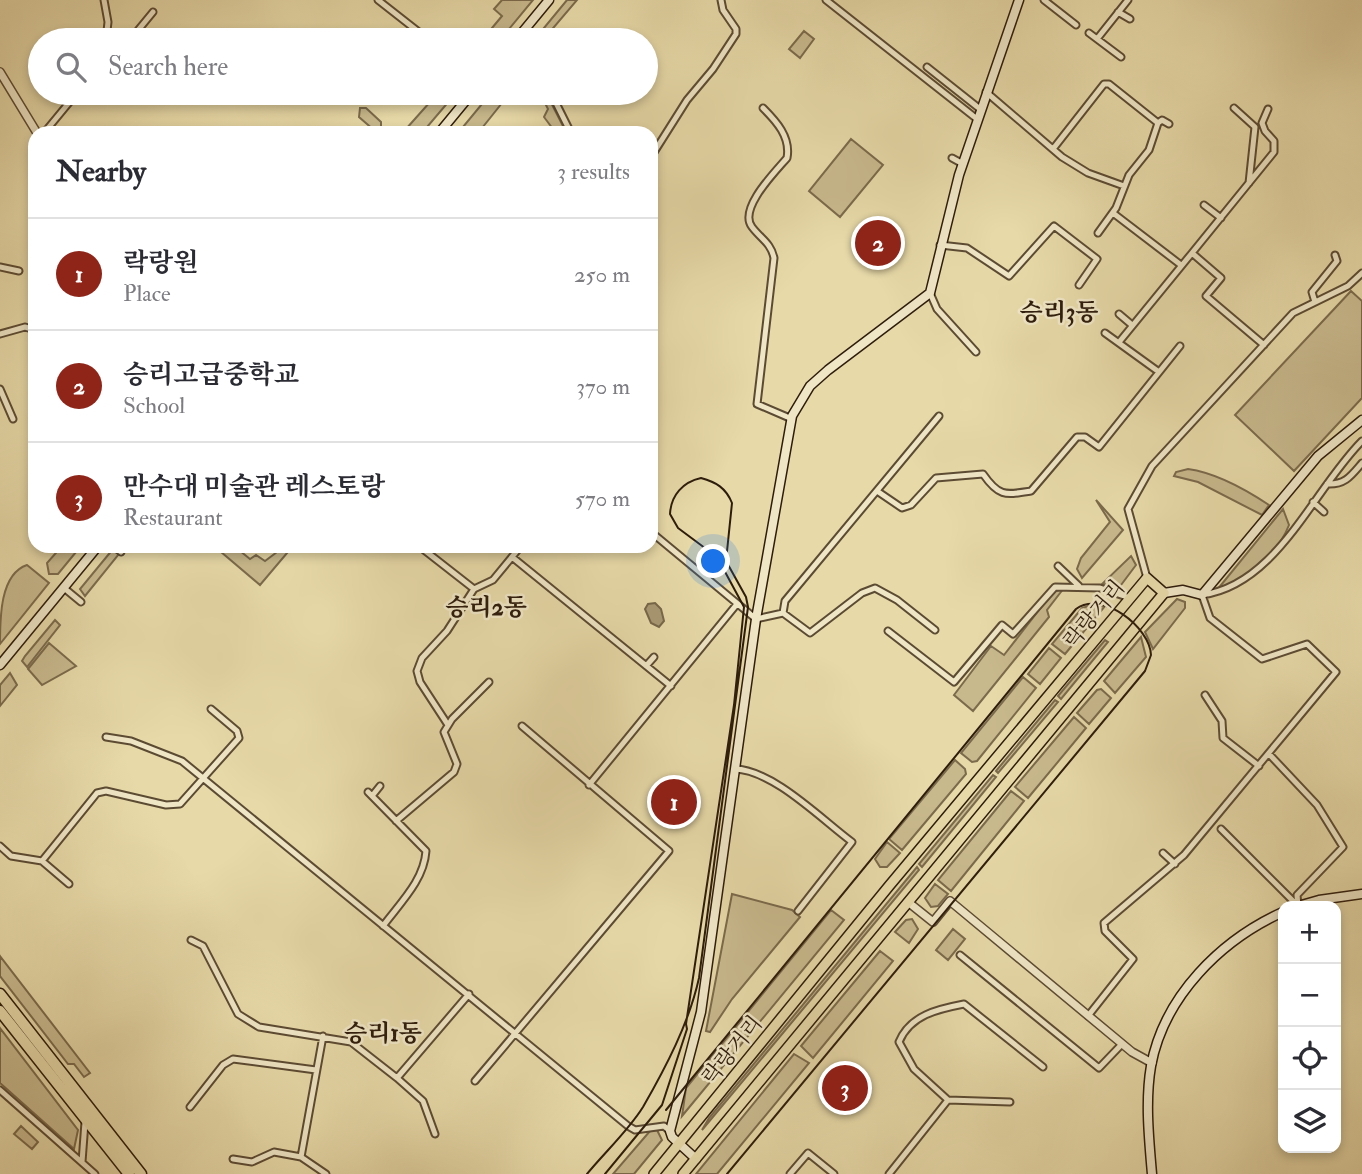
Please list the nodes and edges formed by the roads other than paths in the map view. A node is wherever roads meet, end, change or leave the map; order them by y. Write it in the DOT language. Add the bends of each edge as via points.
graph roads {
  1 [pos="104,0"];
  2 [pos="379,0"];
  3 [pos="549,0"];
  4 [pos="721,0"];
  5 [pos="826,0"];
  6 [pos="1019,0"];
  7 [pos="1044,0"];
  8 [pos="1128,0"];
  9 [pos="153,12"];
  10 [pos="1118,12"];
  11 [pos="1130,19"];
  12 [pos="1076,25"];
  13 [pos="107,28"];
  14 [pos="140,28"];
  15 [pos="414,28"];
  16 [pos="528,28"];
  17 [pos="1089,33"];
  18 [pos="1097,39"];
  19 [pos="1121,57"];
  20 [pos="927,67"];
  21 [pos="0,72"];
  22 [pos="986,92"];
  23 [pos="66,105"];
  24 [pos="462,105"];
  25 [pos="557,105"];
  26 [pos="763,107"];
  27 [pos="1234,107"];
  28 [pos="980,109"];
  29 [pos="1268,109"];
  30 [pos="977,119"];
  31 [pos="1158,124"];
  32 [pos="1169,124"];
  33 [pos="33,126"];
  34 [pos="50,126"];
  35 [pos="445,126"];
  36 [pos="568,126"];
  37 [pos="658,146"];
  38 [pos="1052,149"];
  39 [pos="952,158"];
  40 [pos="962,164"];
  41 [pos="1249,183"];
  42 [pos="1124,186"];
  43 [pos="1203,205"];
  44 [pos="1113,213"];
  45 [pos="1221,219"];
  46 [pos="1098,233"];
  47 [pos="940,245"];
  48 [pos="1192,253"];
  49 [pos="1335,255"];
  50 [pos="1181,265"];
  51 [pos="0,267"];
  52 [pos="19,271"];
  53 [pos="1362,273"];
  54 [pos="1079,285"];
  55 [pos="930,293"];
  56 [pos="1315,302"];
  57 [pos="1119,314"];
  58 [pos="1132,325"];
  59 [pos="28,328"];
  60 [pos="1105,332"];
  61 [pos="0,334"];
  62 [pos="1120,341"];
  63 [pos="1264,345"];
  64 [pos="1180,346"];
  65 [pos="976,352"];
  66 [pos="1158,372"];
  67 [pos="0,389"];
  68 [pos="939,415"];
  69 [pos="13,419"];
  70 [pos="792,419"];
  71 [pos="1362,420"];
  72 [pos="1362,441"];
  73 [pos="1362,463"];
  74 [pos="1327,484"];
  75 [pos="877,491"];
  76 [pos="1313,502"];
  77 [pos="1324,512"];
  78 [pos="658,538"];
  79 [pos="93,553"];
  80 [pos="428,553"];
  81 [pos="515,553"];
  82 [pos="512,557"];
  83 [pos="1058,566"];
  84 [pos="1147,578"];
  85 [pos="1079,586"];
  86 [pos="64,588"];
  87 [pos="474,589"];
  88 [pos="1164,593"];
  89 [pos="1202,596"];
  90 [pos="1130,598"];
  91 [pos="81,602"];
  92 [pos="737,604"];
  93 [pos="783,613"];
  94 [pos="756,619"];
  95 [pos="934,630"];
  96 [pos="888,631"];
  97 [pos="654,657"];
  98 [pos="0,665"];
  99 [pos="646,666"];
  100 [pos="489,682"];
  101 [pos="671,686"];
  102 [pos="1205,695"];
  103 [pos="211,709"];
  104 [pos="448,725"];
  105 [pos="522,726"];
  106 [pos="106,737"];
  107 [pos="1269,754"];
  108 [pos="1259,766"];
  109 [pos="735,769"];
  110 [pos="203,779"];
  111 [pos="589,785"];
  112 [pos="380,786"];
  113 [pos="396,821"];
  114 [pos="1220,829"];
  115 [pos="0,846"];
  116 [pos="1163,853"];
  117 [pos="42,861"];
  118 [pos="1175,864"];
  119 [pos="69,884"];
  120 [pos="1362,894"];
  121 [pos="1293,901"];
  122 [pos="1298,901"];
  123 [pos="1316,901"];
  124 [pos="908,902"];
  125 [pos="797,911"];
  126 [pos="1278,914"];
  127 [pos="383,926"];
  128 [pos="191,940"];
  129 [pos="960,955"];
  130 [pos="0,994"];
  131 [pos="469,994"];
  132 [pos="0,1011"];
  133 [pos="1088,1016"];
  134 [pos="514,1032"];
  135 [pos="323,1036"];
  136 [pos="1122,1044"];
  137 [pos="1152,1063"];
  138 [pos="1043,1067"];
  139 [pos="316,1070"];
  140 [pos="397,1078"];
  141 [pos="475,1081"];
  142 [pos="0,1090"];
  143 [pos="948,1100"];
  144 [pos="1010,1102"];
  145 [pos="190,1107"];
  146 [pos="85,1122"];
  147 [pos="670,1131"];
  148 [pos="435,1134"];
  149 [pos="679,1144"];
  150 [pos="301,1157"];
  151 [pos="233,1159"];
  152 [pos="696,1159"];
  153 [pos="82,1162"];
  154 [pos="95,1174"];
  155 [pos="129,1174"];
  156 [pos="141,1174"];
  157 [pos="326,1174"];
  158 [pos="654,1174"];
  159 [pos="683,1174"];
  160 [pos="790,1174"];
  161 [pos="834,1174"];
  162 [pos="889,1174"];
  163 [pos="1152,1174"];
  1 -- 13 [label="street"];
  2 -- 15 [label="street"];
  3 -- 16 [label="main road"];
  4 -- 37 [label="street" via="736,34"];
  5 -- 30 [label="street"];
  6 -- 22 [label="main road"];
  7 -- 12 [label="street"];
  8 -- 10 [label="street"];
  9 -- 14 [label="street"];
  10 -- 11 [label="street"];
  10 -- 18 [label="street"];
  17 -- 18 [label="street"];
  18 -- 19 [label="street"];
  20 -- 28 [label="street"];
  21 -- 33 [label="street"];
  22 -- 28 [label="main road"];
  22 -- 38 [label="street"];
  23 -- 34 [label="street"];
  24 -- 35 [label="main road"];
  25 -- 36 [label="street"];
  26 -- 70 [label="street" via="785,135 788,151 756,196 749,219 775,258 755,404"];
  27 -- 41 [label="street" via="1255,127"];
  28 -- 30 [label="main road"];
  29 -- 41 [label="street" via="1263,127 1276,147"];
  30 -- 40 [label="main road"];
  31 -- 32 [label="street" via="1162,120"];
  31 -- 38 [label="street" via="1110,84 1104,84"];
  31 -- 42 [label="street" via="1149,150"];
  38 -- 42 [label="street" via="1088,173"];
  39 -- 40 [label="street"];
  40 -- 47 [label="main road"];
  41 -- 45 [label="street"];
  42 -- 44 [label="street"];
  43 -- 45 [label="street"];
  44 -- 46 [label="street"];
  44 -- 50 [label="street"];
  45 -- 48 [label="street"];
  47 -- 54 [label="street" via="967,248 1009,276 1054,226 1097,259"];
  47 -- 55 [label="main road"];
  48 -- 50 [label="street"];
  48 -- 63 [label="street" via="1221,278 1206,296"];
  49 -- 56 [label="street" via="1338,261 1312,292"];
  50 -- 58 [label="street"];
  51 -- 52 [label="street"];
  53 -- 56 [label="street" via="1348,286"];
  55 -- 65 [label="street" via="937,309"];
  55 -- 70 [label="main road" via="810,386"];
  56 -- 63 [label="street" via="1293,313"];
  57 -- 58 [label="street"];
  58 -- 62 [label="street"];
  59 -- 61 [label="street"];
  60 -- 62 [label="street"];
  62 -- 66 [label="street"];
  63 -- 84 [label="street" via="1152,466 1136,491 1128,509"];
  64 -- 66 [label="street"];
  66 -- 75 [label="street" via="1099,447 1077,437 1031,491 1004,495 992,488 983,474 936,478 911,505 902,508"];
  67 -- 69 [label="street"];
  68 -- 75 [label="street"];
  70 -- 94 [label="main road"];
  71 -- 89 [label="main road" via="1318,456"];
  72 -- 74 [label="street"];
  73 -- 74 [label="street" via="1350,478"];
  74 -- 76 [label="street"];
  75 -- 93 [label="street" via="785,601"];
  76 -- 77 [label="street"];
  76 -- 89 [label="street" via="1247,579"];
  78 -- 92 [label="street"];
  79 -- 86 [label="main road"];
  80 -- 87 [label="street"];
  81 -- 82 [label="street"];
  82 -- 87 [label="street" via="493,580"];
  82 -- 99 [label="street"];
  83 -- 85 [label="street"];
  84 -- 88 [label="main road, 락랑거리"];
  84 -- 90 [label="main road, 락랑거리"];
  85 -- 90 [label="street"];
  85 -- 96 [label="street" via="1063,585 1048,592 1013,634 1002,625 954,682"];
  86 -- 91 [label="street"];
  86 -- 98 [label="main road"];
  87 -- 104 [label="street" via="417,671"];
  88 -- 89 [label="main road" via="1183,590"];
  88 -- 124 [label="main road, 락랑거리"];
  89 -- 107 [label="street" via="1210,618 1253,654 1262,659 1307,644 1336,672"];
  90 -- 149 [label="main road, 락랑거리"];
  92 -- 94 [label="street"];
  92 -- 101 [label="street"];
  93 -- 94 [label="street"];
  93 -- 95 [label="street" via="810,633 875,588"];
  94 -- 109 [label="main road"];
  97 -- 99 [label="street"];
  99 -- 101 [label="street"];
  100 -- 104 [label="street"];
  101 -- 111 [label="street"];
  102 -- 108 [label="street" via="1222,721 1223,738"];
  103 -- 110 [label="street" via="239,738"];
  104 -- 113 [label="street" via="444,732 457,764 454,772"];
  105 -- 111 [label="street"];
  106 -- 110 [label="street" via="156,749 182,761"];
  107 -- 108 [label="street"];
  107 -- 122 [label="street" via="1317,805 1343,847 1297,895"];
  108 -- 118 [label="street"];
  109 -- 125 [label="street" via="747,769 772,781 852,842"];
  109 -- 147 [label="main road" via="701,1012"];
  110 -- 117 [label="street" via="187,799 173,806 97,793"];
  110 -- 127 [label="street"];
  111 -- 134 [label="street" via="669,851"];
  112 -- 113 [label="street" via="370,794"];
  113 -- 127 [label="street" via="426,851 425,867"];
  114 -- 121 [label="street"];
  115 -- 117 [label="street" via="11,856"];
  116 -- 118 [label="street"];
  117 -- 119 [label="street"];
  118 -- 133 [label="street" via="1104,923 1105,931 1133,959"];
  120 -- 123 [label="main road"];
  124 -- 133 [label="street" via="933,922 950,901"];
  124 -- 152 [label="main road, 락랑거리"];
  126 -- 137 [label="main road" via="1224,947 1192,981 1171,1015"];
  127 -- 131 [label="street"];
  128 -- 135 [label="street" via="204,946 246,1022"];
  129 -- 136 [label="street" via="1099,1068"];
  130 -- 156 [label="highway"];
  131 -- 134 [label="street"];
  131 -- 140 [label="street"];
  132 -- 146 [label="highway"];
  133 -- 136 [label="street"];
  134 -- 141 [label="street"];
  134 -- 147 [label="street" via="628,1126 635,1130 664,1126"];
  135 -- 139 [label="street"];
  135 -- 140 [label="street" via="351,1042"];
  136 -- 137 [label="street"];
  137 -- 163 [label="main road" via="1147,1096"];
  138 -- 143 [label="street" via="964,1004 937,1010 904,1030 899,1042 914,1069"];
  139 -- 145 [label="street" via="233,1059"];
  139 -- 150 [label="street"];
  140 -- 148 [label="street" via="423,1101"];
  142 -- 153 [label="street"];
  143 -- 144 [label="street"];
  143 -- 162 [label="street"];
  146 -- 153 [label="street"];
  146 -- 155 [label="highway"];
  147 -- 149 [label="main road"];
  149 -- 152 [label="main road"];
  149 -- 158 [label="main road, 락랑거리"];
  150 -- 151 [label="street" via="274,1152 252,1162"];
  150 -- 157 [label="street"];
  152 -- 159 [label="main road, 락랑거리"];
  153 -- 154 [label="street"];
  160 -- 161 [label="street" via="808,1153"];
}
